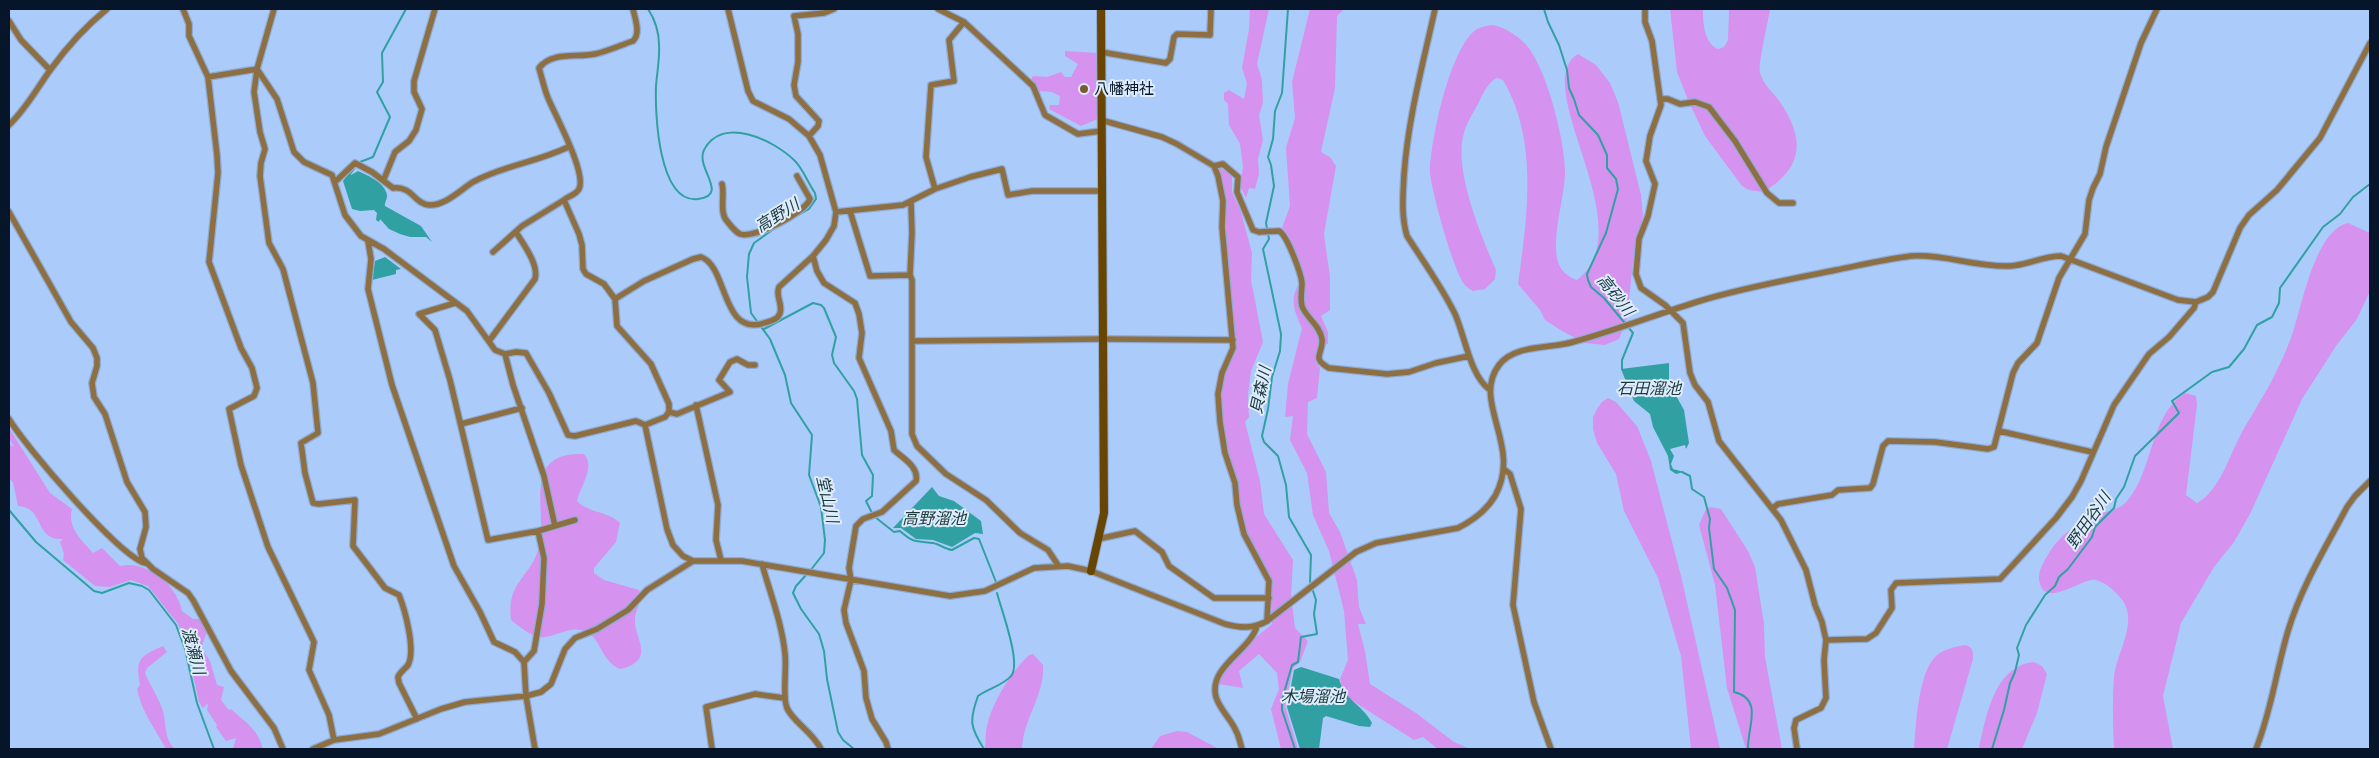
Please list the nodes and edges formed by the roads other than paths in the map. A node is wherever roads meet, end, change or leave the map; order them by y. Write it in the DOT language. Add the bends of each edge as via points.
graph roads {
  1 [pos="107,9"];
  2 [pos="183,9"];
  3 [pos="274,9"];
  4 [pos="435,9"];
  5 [pos="633,9"];
  6 [pos="728,9"];
  7 [pos="834,9"];
  8 [pos="938,9"];
  9 [pos="1101,9"];
  10 [pos="1211,9"];
  11 [pos="1436,9"];
  12 [pos="1645,9"];
  13 [pos="2156,9"];
  14 [pos="9,21"];
  15 [pos="964,22"];
  16 [pos="2370,43"];
  17 [pos="1101,52"];
  18 [pos="257,69"];
  19 [pos="50,70"];
  20 [pos="208,78"];
  21 [pos="1660,99"];
  22 [pos="1101,120"];
  23 [pos="9,125"];
  24 [pos="1101,131"];
  25 [pos="809,136"];
  26 [pos="570,146"];
  27 [pos="1214,166"];
  28 [pos="797,176"];
  29 [pos="384,179"];
  30 [pos="336,181"];
  31 [pos="722,184"];
  32 [pos="935,189"];
  33 [pos="1102,191"];
  34 [pos="564,200"];
  35 [pos="911,202"];
  36 [pos="1793,203"];
  37 [pos="850,211"];
  38 [pos="9,212"];
  39 [pos="836,212"];
  40 [pos="516,232"];
  41 [pos="368,241"];
  42 [pos="492,252"];
  43 [pos="813,256"];
  44 [pos="2070,258"];
  45 [pos="910,275"];
  46 [pos="615,299"];
  47 [pos="2196,302"];
  48 [pos="455,303"];
  49 [pos="1672,311"];
  50 [pos="1102,339"];
  51 [pos="1233,340"];
  52 [pos="489,341"];
  53 [pos="913,341"];
  54 [pos="505,354"];
  55 [pos="1469,356"];
  56 [pos="755,365"];
  57 [pos="1490,390"];
  58 [pos="696,405"];
  59 [pos="522,408"];
  60 [pos="669,412"];
  61 [pos="9,419"];
  62 [pos="461,424"];
  63 [pos="645,425"];
  64 [pos="1999,431"];
  65 [pos="2092,452"];
  66 [pos="1504,469"];
  67 [pos="2370,481"];
  68 [pos="1773,508"];
  69 [pos="574,520"];
  70 [pos="555,526"];
  71 [pos="538,530"];
  72 [pos="1098,539"];
  73 [pos="721,560"];
  74 [pos="693,561"];
  75 [pos="145,563"];
  76 [pos="762,564"];
  77 [pos="1058,565"];
  78 [pos="1091,571"];
  79 [pos="851,580"];
  80 [pos="1269,598"];
  81 [pos="1267,621"];
  82 [pos="1257,626"];
  83 [pos="1826,640"];
  84 [pos="524,662"];
  85 [pos="526,696"];
  86 [pos="784,698"];
  87 [pos="417,719"];
  88 [pos="334,740"];
  89 [pos="283,749"];
  90 [pos="313,749"];
  91 [pos="535,749"];
  92 [pos="712,749"];
  93 [pos="821,749"];
  94 [pos="888,749"];
  95 [pos="1242,749"];
  96 [pos="1551,749"];
  97 [pos="1797,749"];
  98 [pos="2256,749"];
  1 -- 19 [label="street" via="76,38"];
  2 -- 20 [label="street" via="189,24 189,36"];
  3 -- 18 [label="street"];
  4 -- 29 [label="street" via="414,81 414,92 422,109 416,130 409,141 395,152"];
  5 -- 26 [label="street" via="638,30 634,42 594,54 552,58 539,68"];
  6 -- 25 [label="street" via="753,101 789,119"];
  7 -- 25 [label="street" via="794,16 798,34 796,96 819,121"];
  8 -- 15 [label="street"];
  9 -- 17 [label="street"];
  10 -- 17 [label="street" via="1210,34 1177,34 1166,63"];
  11 -- 55 [label="street" via="1407,137 1403,224 1406,236 1455,314"];
  12 -- 21 [label="street"];
  13 -- 44 [label="street" via="2141,43 2091,194 2085,234"];
  14 -- 19 [label="street" via="21,40"];
  15 -- 24 [label="street" via="1032,86 1044,115 1078,134"];
  15 -- 32 [label="street" via="950,40 954,81 931,84 926,157"];
  16 -- 47 [label="street" via="2320,138 2277,190 2249,215 2234,240 2213,292"];
  17 -- 22 [label="street"];
  18 -- 20 [label="street"];
  18 -- 30 [label="street" via="277,98 294,152 304,162 332,175"];
  18 -- 87 [label="street" via="254,99 266,149 260,168 268,243 283,269 313,383 318,433 301,444 311,497 313,503 319,504 355,500 353,546 385,588 402,600 410,659 398,677"];
  19 -- 23 [label="street" via="28,105"];
  20 -- 88 [label="street" via="218,173 209,262 257,388 254,396 229,409 230,418 268,547 314,642 309,670 329,715"];
  21 -- 36 [label="street" via="1680,104 1695,102 1709,108 1735,141 1767,193 1780,203"];
  21 -- 49 [label="street" via="1661,108 1651,129 1646,161 1655,184 1648,216 1638,239 1636,274 1646,293"];
  22 -- 24 [label="street"];
  22 -- 27 [label="street" via="1162,137"];
  24 -- 33 [label="street"];
  25 -- 39 [label="street" via="820,154"];
  26 -- 29 [label="street" via="474,182 439,204 428,205 401,187 393,188"];
  26 -- 34 [label="street" via="580,177 580,188"];
  27 -- 51 [label="street" via="1223,201 1222,227"];
  27 -- 55 [label="street" via="1224,164 1238,177 1236,192 1256,232 1279,231 1286,237 1301,277 1302,306 1320,333 1322,345 1318,355 1323,365 1387,374 1409,372"];
  28 -- 31 [label="street" via="810,199 802,211 760,232 745,235 736,231 723,214"];
  29 -- 30 [label="street" via="355,163"];
  30 -- 41 [label="street" via="346,215"];
  32 -- 33 [label="street" via="1002,169 1008,195 1032,191"];
  32 -- 35 [label="street"];
  33 -- 50 [label="street"];
  34 -- 40 [label="street"];
  34 -- 46 [label="street" via="579,234 583,269 604,284"];
  35 -- 37 [label="street"];
  35 -- 45 [label="street"];
  37 -- 39 [label="street"];
  37 -- 45 [label="street" via="870,276"];
  38 -- 75 [label="street" via="71,322 94,348 97,366 92,383 94,397 108,421 127,482 145,512 146,527 140,549"];
  39 -- 43 [label="street" via="829,236"];
  40 -- 42 [label="street"];
  40 -- 52 [label="street" via="536,273 535,279"];
  41 -- 48 [label="street" via="384,249"];
  41 -- 84 [label="street" via="371,259 368,289 392,385 454,566 494,642 515,652"];
  43 -- 46 [label="street" via="779,287 779,315 756,326 745,322 733,311 712,265 701,257 644,280"];
  43 -- 79 [label="street" via="824,283 854,304 859,314 862,333 859,358 891,431 894,450 914,467 917,474 916,480 882,512 863,519 856,526 849,568"];
  44 -- 47 [label="street" via="2178,300"];
  44 -- 49 [label="street" via="2049,256 2008,266 1932,255 1905,257 1762,284"];
  44 -- 64 [label="street" via="2059,278 2036,343 2013,373"];
  45 -- 53 [label="street"];
  46 -- 60 [label="street" via="617,326 651,364 669,404"];
  47 -- 65 [label="street" via="2170,338 2144,360 2114,405"];
  48 -- 52 [label="street" via="467,311"];
  48 -- 62 [label="street" via="419,314 435,330"];
  49 -- 57 [label="street" via="1574,342 1514,353 1497,368"];
  49 -- 68 [label="street" via="1683,323 1690,373 1708,402 1719,442"];
  50 -- 51 [label="street"];
  50 -- 53 [label="street"];
  50 -- 72 [label="street" via="1104,513"];
  51 -- 80 [label="street" via="1218,394 1220,422 1244,534 1269,581"];
  52 -- 54 [label="street" via="495,350"];
  53 -- 77 [label="street" via="912,434 917,446 946,474 986,500 1020,533 1048,550"];
  54 -- 59 [label="street"];
  54 -- 63 [label="street" via="526,353 568,435 576,436 636,421"];
  55 -- 57 [label="street" via="1483,384"];
  56 -- 58 [label="street" via="737,359 730,362 719,380 730,392"];
  57 -- 66 [label="street" via="1502,443"];
  58 -- 60 [label="street" via="677,414"];
  58 -- 73 [label="street" via="718,505 716,540"];
  59 -- 62 [label="street"];
  59 -- 70 [label="street" via="544,476"];
  60 -- 63 [label="street"];
  61 -- 75 [label="street" via="59,483 124,549"];
  62 -- 71 [label="street" via="488,540"];
  63 -- 74 [label="street" via="667,529 673,545"];
  64 -- 65 [label="street"];
  64 -- 68 [label="street" via="1992,449 1935,442 1888,441 1883,446 1870,488 1838,490 1832,495 1778,504"];
  65 -- 83 [label="street" via="2072,497 2000,579 1896,584 1892,590 1892,608 1876,633 1867,639"];
  66 -- 81 [label="street" via="1492,501 1469,523 1449,531 1376,543 1356,552"];
  66 -- 96 [label="street" via="1510,474 1521,509 1513,605 1534,702"];
  67 -- 98 [label="street" via="2347,507 2297,605 2268,720"];
  68 -- 83 [label="street" via="1806,570"];
  69 -- 70 [label="street"];
  70 -- 71 [label="street"];
  71 -- 84 [label="street" via="544,558 542,604 534,651"];
  72 -- 78 [label="street"];
  72 -- 80 [label="street" via="1135,531 1162,552 1169,566 1214,598"];
  73 -- 74 [label="street"];
  73 -- 76 [label="street"];
  74 -- 85 [label="street" via="647,590 628,610 575,638 565,649 551,684 541,692"];
  75 -- 89 [label="street" via="179,586 193,600 231,670 274,728"];
  76 -- 79 [label="street"];
  76 -- 86 [label="street" via="783,640 787,679"];
  77 -- 78 [label="street"];
  77 -- 79 [label="street" via="1034,568 995,587 961,595 938,595"];
  78 -- 82 [label="street" via="1225,624"];
  79 -- 94 [label="street" via="844,616 864,671 872,719"];
  80 -- 81 [label="street"];
  81 -- 82 [label="street"];
  82 -- 95 [label="street" via="1221,673 1216,685 1220,707 1236,730"];
  83 -- 97 [label="street" via="1826,702 1821,708 1796,720"];
  84 -- 85 [label="street"];
  85 -- 87 [label="street" via="465,702"];
  85 -- 91 [label="street"];
  86 -- 92 [label="street" via="755,694 706,707"];
  86 -- 93 [label="street" via="791,714 811,732"];
  87 -- 88 [label="street" via="379,734"];
  88 -- 90 [label="street"];
}
